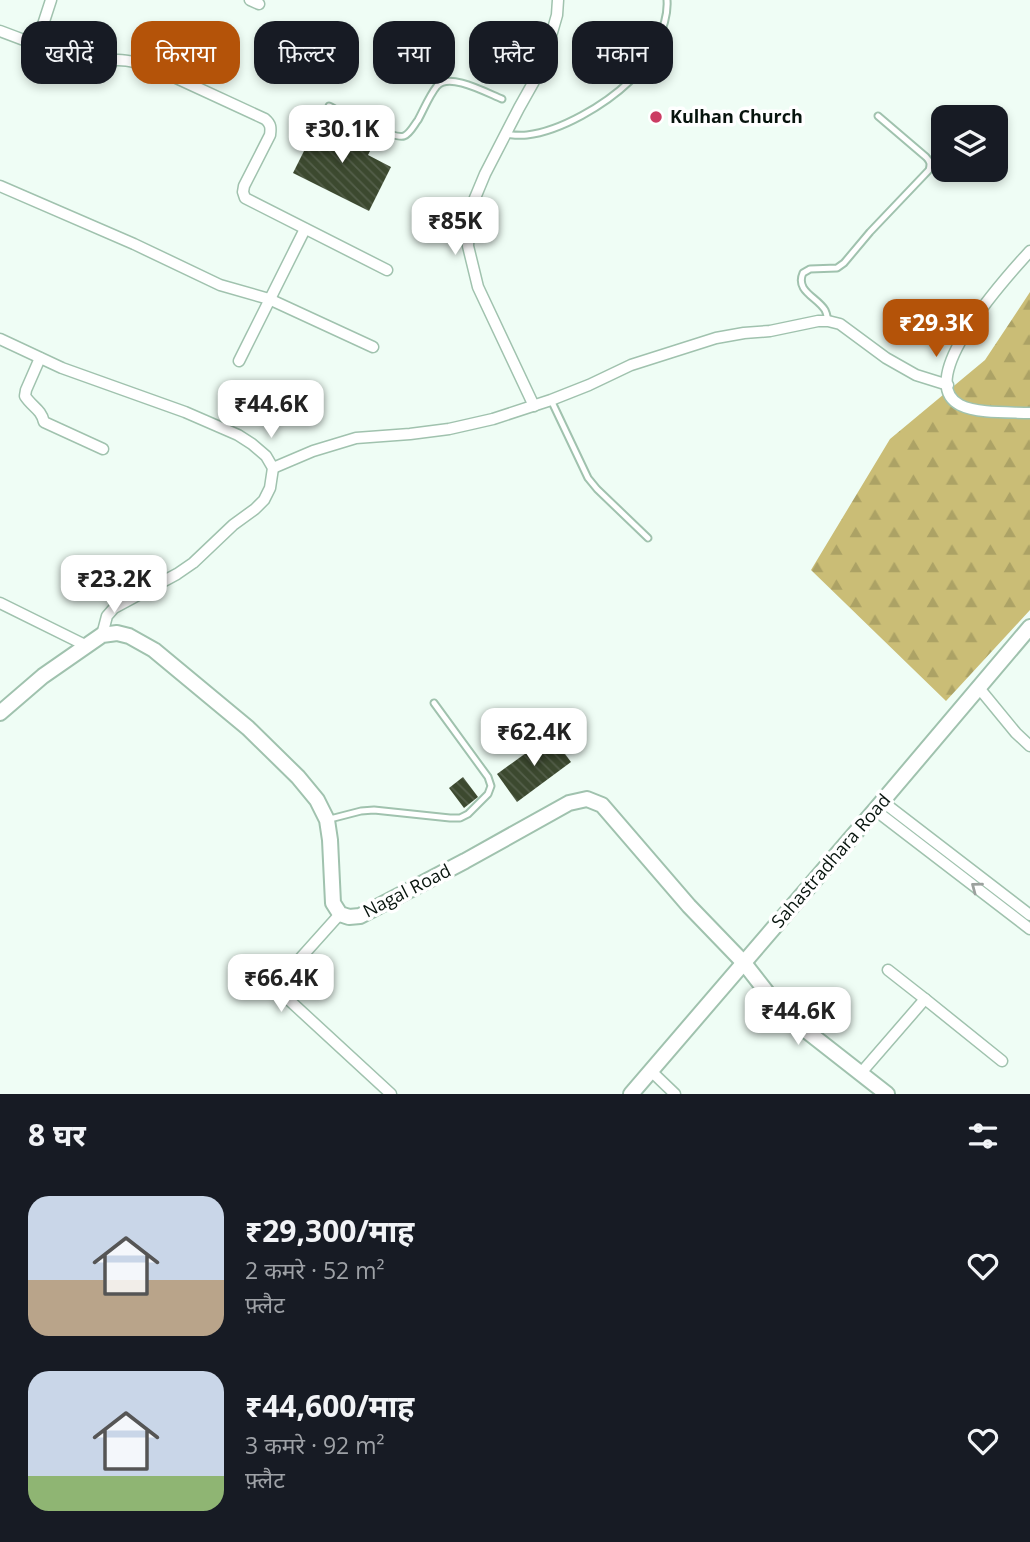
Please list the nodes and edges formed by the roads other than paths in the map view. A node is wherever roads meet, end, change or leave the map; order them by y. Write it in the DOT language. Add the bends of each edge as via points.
graph roads {
  1 [pos="51,0"];
  2 [pos="558,0"];
  3 [pos="667,0"];
  4 [pos="44,21"];
  5 [pos="0,31"];
  6 [pos="21,40"];
  7 [pos="117,60"];
  8 [pos="502,99"];
  9 [pos="329,106"];
  10 [pos="878,116"];
  11 [pos="505,134"];
  12 [pos="0,186"];
  13 [pos="305,229"];
  14 [pos="1030,251"];
  15 [pos="387,270"];
  16 [pos="269,299"];
  17 [pos="828,321"];
  18 [pos="0,339"];
  19 [pos="373,347"];
  20 [pos="40,358"];
  21 [pos="239,361"];
  22 [pos="948,385"];
  23 [pos="551,400"];
  24 [pos="534,406"];
  25 [pos="1030,413"];
  26 [pos="103,449"];
  27 [pos="273,468"];
  28 [pos="648,538"];
  29 [pos="0,603"];
  30 [pos="1030,627"];
  31 [pos="102,635"];
  32 [pos="87,646"];
  33 [pos="978,688"];
  34 [pos="434,703"];
  35 [pos="0,713"];
  36 [pos="1030,746"];
  37 [pos="879,806"];
  38 [pos="327,820"];
  39 [pos="340,914"];
  40 [pos="1030,915"];
  41 [pos="1030,929"];
  42 [pos="744,963"];
  43 [pos="888,971"];
  44 [pos="925,999"];
  45 [pos="1002,1061"];
  46 [pos="651,1071"];
  47 [pos="860,1074"];
  48 [pos="391,1094"];
  49 [pos="631,1094"];
  50 [pos="675,1094"];
  51 [pos="887,1094"];
  1 -- 4 [label="street"];
  2 -- 11 [label="street" via="542,67 515,106"];
  3 -- 11 [label="lane" via="664,26 631,80 569,123 525,136"];
  5 -- 6 [label="street"];
  7 -- 13 [label="street" via="159,70 265,119 270,135 243,192 251,201"];
  8 -- 9 [label="lane" via="444,80 404,136 384,132"];
  10 -- 17 [label="lane" via="926,157 930,166 844,263 803,272 802,285 824,308"];
  11 -- 24 [label="street" via="470,210 468,246 478,287"];
  12 -- 16 [label="street" via="219,285"];
  13 -- 15 [label="street"];
  13 -- 16 [label="street"];
  14 -- 22 [label="street" via="1001,283 958,345"];
  16 -- 19 [label="street"];
  16 -- 21 [label="street"];
  17 -- 22 [label="street" via="840,324 916,375"];
  17 -- 23 [label="street" via="716,338 631,365"];
  18 -- 20 [label="street"];
  20 -- 26 [label="street" via="26,390 28,401 44,422"];
  20 -- 27 [label="street" via="238,435 266,456"];
  22 -- 25 [label="street" via="950,396 966,407"];
  23 -- 24 [label="street"];
  23 -- 28 [label="lane" via="588,478"];
  24 -- 27 [label="street" via="449,429 356,438"];
  27 -- 31 [label="street" via="270,488 256,509 193,563 114,608"];
  29 -- 32 [label="street"];
  30 -- 33 [label="main road, Sahastradhara Road"];
  31 -- 32 [label="main road"];
  31 -- 38 [label="main road, Nagal Road" via="129,636 154,650 248,728 298,777"];
  32 -- 35 [label="main road"];
  33 -- 36 [label="street"];
  33 -- 37 [label="main road, Sahastradhara Road"];
  34 -- 38 [label="lane" via="488,777 488,794 460,818 374,810"];
  37 -- 40 [label="street"];
  41 -- 37 [label="street, one-way"];
  37 -- 42 [label="main road, Sahastradhara Road"];
  38 -- 39 [label="main road, Nagal Road" via="333,903"];
  39 -- 42 [label="main road, Nagal Road" via="360,916 569,803 587,799 602,805"];
  39 -- 48 [label="street" via="288,972 285,990 289,1000"];
  42 -- 46 [label="main road, Sahastradhara Road"];
  42 -- 47 [label="main road, Nagal Road" via="804,1030"];
  43 -- 44 [label="street"];
  44 -- 45 [label="street"];
  44 -- 47 [label="street"];
  46 -- 49 [label="main road, Sahastradhara Road"];
  46 -- 50 [label="street"];
  47 -- 51 [label="main road, Nagal Road"];
}
